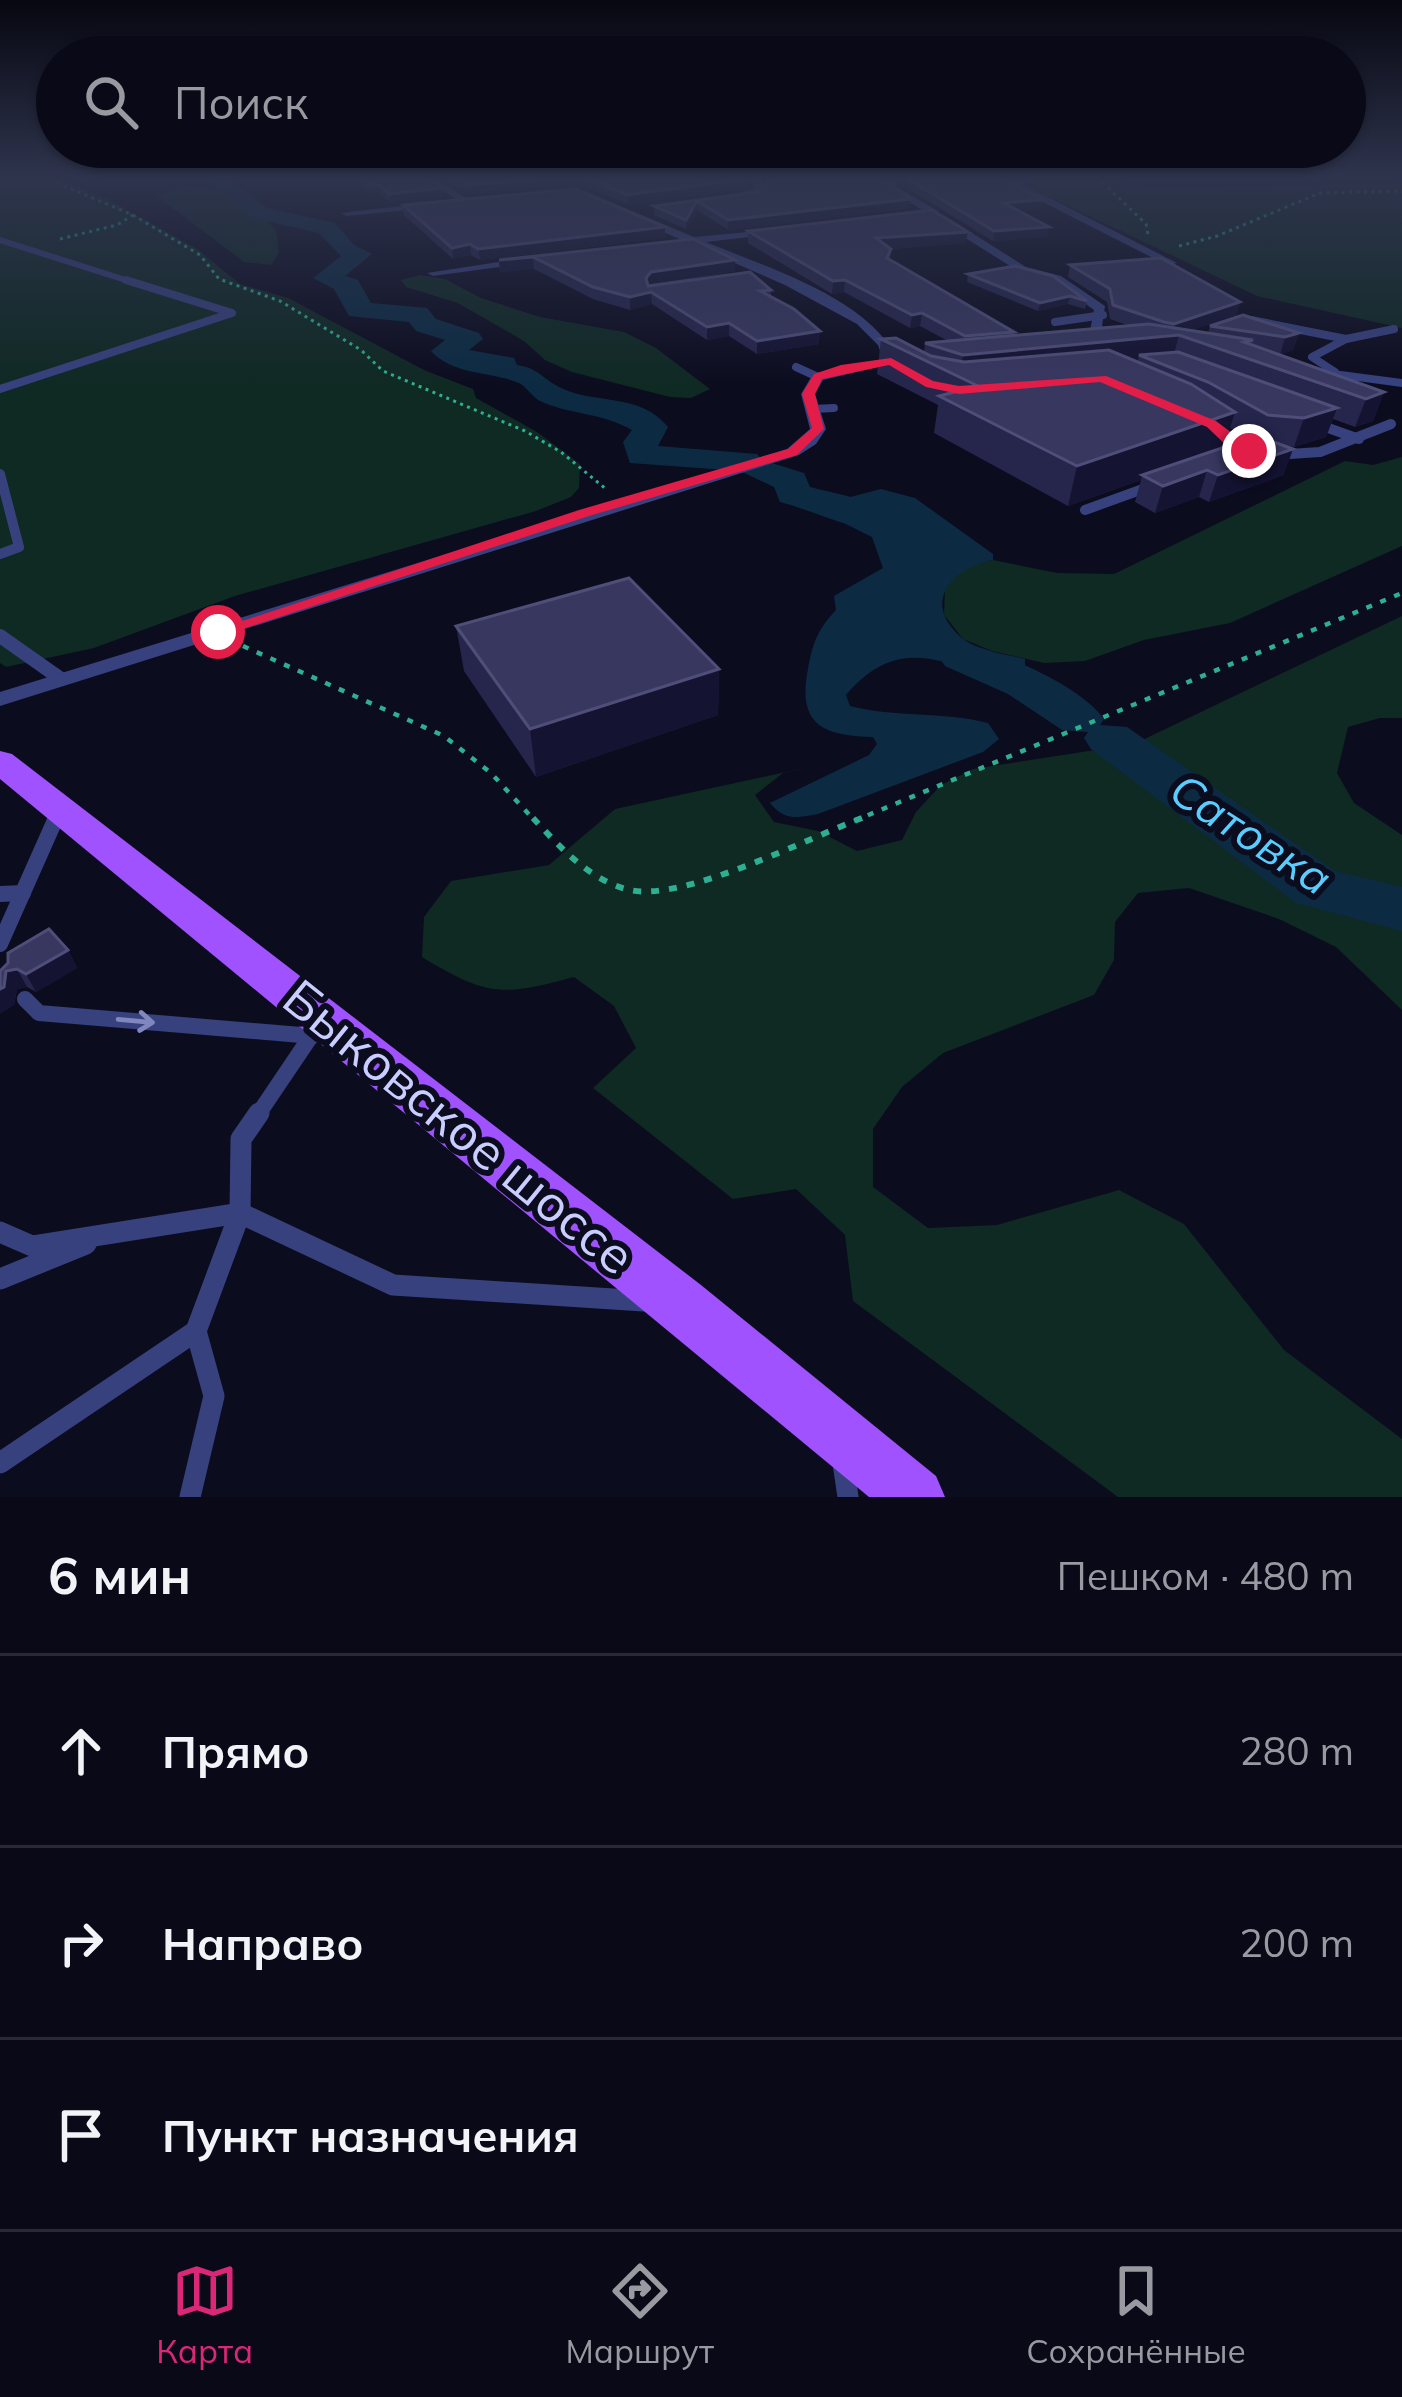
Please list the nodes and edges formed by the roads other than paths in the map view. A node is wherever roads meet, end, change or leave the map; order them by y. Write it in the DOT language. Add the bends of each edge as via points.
graph roads {
  1 [pos="22,247"];
  2 [pos="708,247"];
  3 [pos="988,247"];
  4 [pos="1130,247"];
  5 [pos="553,257"];
  6 [pos="1150,258"];
  7 [pos="1082,269"];
  8 [pos="1038,272"];
  9 [pos="433,273"];
  10 [pos="768,274"];
  11 [pos="741,278"];
  12 [pos="1103,315"];
  13 [pos="1247,320"];
  14 [pos="1055,322"];
  15 [pos="1394,329"];
  16 [pos="1346,339"];
  17 [pos="1121,340"];
  18 [pos="1138,342"];
  19 [pos="1101,348"];
  20 [pos="892,354"];
  21 [pos="915,362"];
  22 [pos="1273,364"];
  23 [pos="796,367"];
  24 [pos="907,370"];
  25 [pos="1335,372"];
  26 [pos="818,377"];
  27 [pos="1402,382"];
  28 [pos="0,388"];
  29 [pos="834,408"];
  30 [pos="813,409"];
  31 [pos="1297,416"];
  32 [pos="1390,424"];
  33 [pos="1359,439"];
  34 [pos="1254,453"];
  35 [pos="0,474"];
  36 [pos="1167,480"];
  37 [pos="1085,510"];
  38 [pos="0,554"];
  39 [pos="0,637"];
  40 [pos="61,679"];
  41 [pos="0,699"];
  42 [pos="0,762"];
  43 [pos="60,808"];
  44 [pos="22,892"];
  45 [pos="0,894"];
  46 [pos="0,944"];
  47 [pos="26,999"];
  48 [pos="330,1037"];
  49 [pos="240,1213"];
  50 [pos="0,1232"];
  51 [pos="107,1234"];
  52 [pos="0,1280"];
  53 [pos="682,1304"];
  54 [pos="196,1331"];
  55 [pos="839,1434"];
  56 [pos="0,1463"];
  57 [pos="190,1497"];
  58 [pos="848,1497"];
  59 [pos="915,1497"];
  1 -- 28 [label="lane" via="232,313"];
  2 -- 10 [label="street"];
  3 -- 8 [label="street"];
  4 -- 6 [label="street"];
  5 -- 9 [label="street"];
  7 -- 8 [label="street"];
  8 -- 12 [label="street"];
  10 -- 11 [label="lane"];
  10 -- 20 [label="street" via="862,321"];
  12 -- 14 [label="lane"];
  12 -- 17 [label="street" via="1095,328"];
  13 -- 16 [label="lane"];
  15 -- 16 [label="lane"];
  16 -- 25 [label="lane" via="1312,357"];
  17 -- 18 [label="street"];
  17 -- 19 [label="lane"];
  20 -- 21 [label="lane"];
  20 -- 24 [label="lane"];
  20 -- 26 [label="street"];
  22 -- 25 [label="street"];
  23 -- 26 [label="lane"];
  25 -- 27 [label="street"];
  26 -- 30 [label="street" via="808,394"];
  29 -- 30 [label="lane"];
  30 -- 40 [label="street" via="818,429 793,452"];
  31 -- 33 [label="lane"];
  32 -- 33 [label="lane"];
  33 -- 34 [label="lane" via="1313,457"];
  35 -- 38 [label="lane" via="19,547"];
  36 -- 37 [label="lane"];
  39 -- 40 [label="lane"];
  40 -- 41 [label="street"];
  42 -- 43 [label="main road, Быковское шоссе"];
  43 -- 44 [label="lane"];
  43 -- 48 [label="main road, Быковское шоссе"];
  44 -- 45 [label="lane"];
  44 -- 46 [label="lane"];
  47 -- 48 [label="lane, one-way" via="39,1013"];
  48 -- 49 [label="lane" via="241,1139"];
  48 -- 53 [label="main road, Быковское шоссе"];
  49 -- 51 [label="lane"];
  49 -- 53 [label="lane" via="393,1285"];
  49 -- 54 [label="lane"];
  50 -- 51 [label="lane" via="32,1246"];
  51 -- 52 [label="lane"];
  53 -- 55 [label="main road, Быковское шоссе"];
  54 -- 56 [label="lane"];
  54 -- 57 [label="lane" via="214,1396"];
  55 -- 58 [label="lane"];
  55 -- 59 [label="main road, Быковское шоссе"];
}
